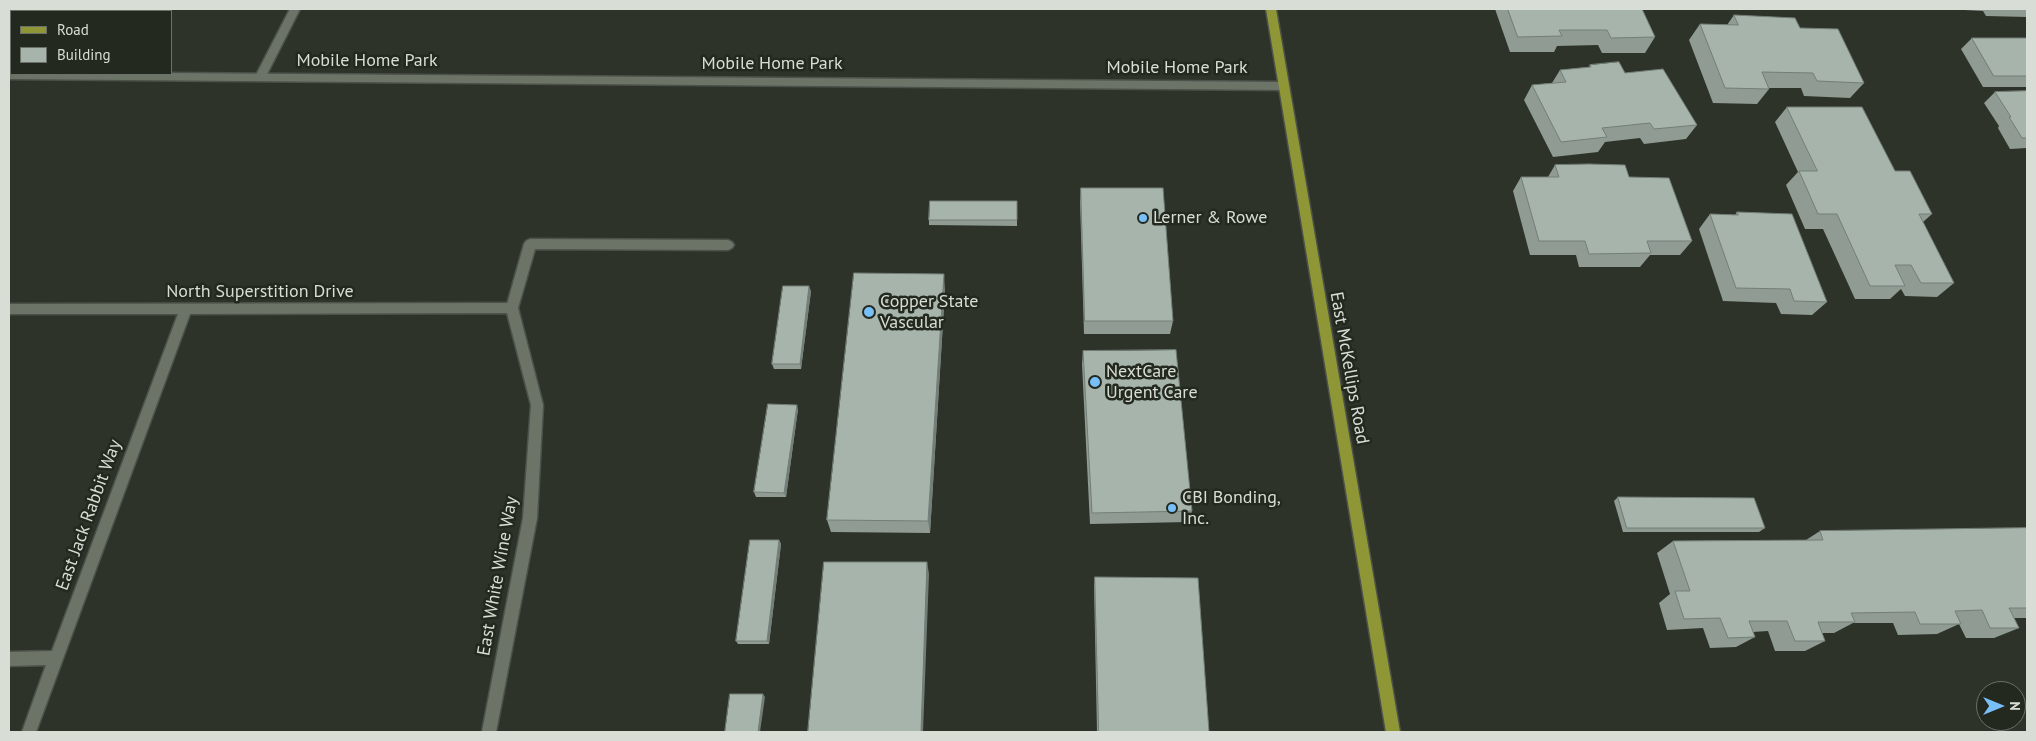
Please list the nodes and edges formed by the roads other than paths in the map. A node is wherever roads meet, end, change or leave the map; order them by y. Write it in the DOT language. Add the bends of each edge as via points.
graph roads {
  1 [pos="295,9"];
  2 [pos="1271,9"];
  3 [pos="9,75"];
  4 [pos="260,77"];
  5 [pos="1284,86"];
  6 [pos="728,245"];
  7 [pos="512,308"];
  8 [pos="9,309"];
  9 [pos="185,310"];
  10 [pos="55,658"];
  11 [pos="9,659"];
  12 [pos="29,732"];
  13 [pos="489,732"];
  14 [pos="1393,732"];
  1 -- 4 [label="street, Mobile Home Park"];
  2 -- 5 [label="main road, East McKellips Road"];
  3 -- 4 [label="street, Mobile Home Park"];
  4 -- 5 [label="street, Mobile Home Park"];
  5 -- 14 [label="main road, East McKellips Road"];
  6 -- 7 [label="street" via="530,244"];
  7 -- 9 [label="street, North Superstition Drive"];
  7 -- 13 [label="street, East White Wine Way" via="537,414 530,518"];
  8 -- 9 [label="street, North Superstition Drive"];
  9 -- 10 [label="street, East Jack Rabbit Way"];
  10 -- 11 [label="street"];
  10 -- 12 [label="street, East Jack Rabbit Way"];
}
